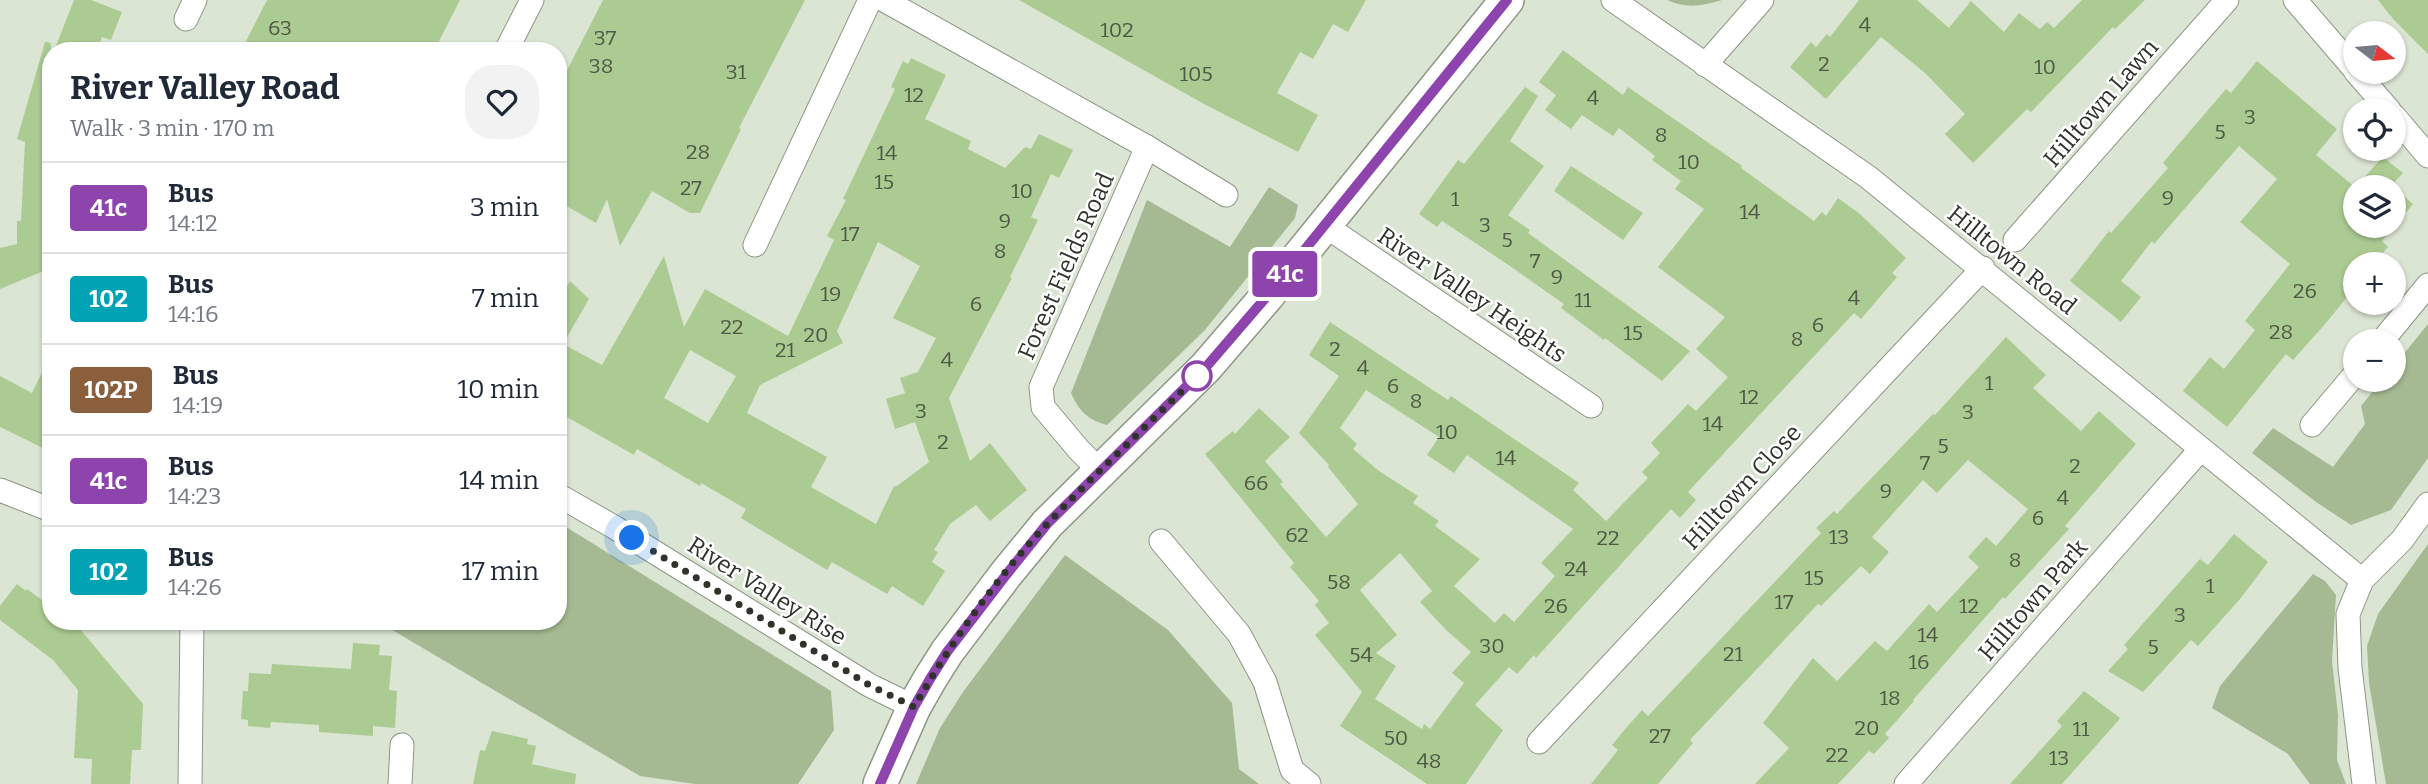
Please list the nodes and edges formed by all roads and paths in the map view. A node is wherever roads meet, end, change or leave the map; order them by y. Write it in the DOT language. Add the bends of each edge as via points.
graph roads {
  1 [pos="532,0"];
  2 [pos="870,0"];
  3 [pos="884,0"];
  4 [pos="1507,0"];
  5 [pos="1613,0"];
  6 [pos="1762,0"];
  7 [pos="2227,0"];
  8 [pos="2295,0"];
  9 [pos="511,42"];
  10 [pos="2343,56"];
  11 [pos="1705,65"];
  12 [pos="2367,84"];
  13 [pos="2379,98"];
  14 [pos="2406,130"];
  15 [pos="1147,147"];
  16 [pos="2428,156"];
  17 [pos="1226,195"];
  18 [pos="1324,225"];
  19 [pos="2015,240"];
  20 [pos="755,245"];
  21 [pos="1983,268"];
  22 [pos="2428,285"];
  23 [pos="2392,329"];
  24 [pos="2343,388"];
  25 [pos="1591,407"];
  26 [pos="2312,425"];
  27 [pos="2200,450"];
  28 [pos="1100,471"];
  29 [pos="0,490"];
  30 [pos="567,500"];
  31 [pos="2428,504"];
  32 [pos="42,506"];
  33 [pos="1161,541"];
  34 [pos="2362,580"];
  35 [pos="192,630"];
  36 [pos="914,707"];
  37 [pos="1539,742"];
  38 [pos="402,745"];
  39 [pos="190,784"];
  40 [pos="400,784"];
  41 [pos="880,784"];
  42 [pos="1309,784"];
  43 [pos="1906,784"];
  44 [pos="2364,784"];
  1 -- 9 [label="street"];
  2 -- 20 [label="street"];
  3 -- 15 [label="street"];
  4 -- 18 [label="street"];
  5 -- 11 [label="street, Hilltown Road"];
  6 -- 11 [label="street"];
  7 -- 19 [label="street, Hilltown Lawn"];
  8 -- 10 [label="street"];
  11 -- 21 [label="street, Hilltown Road" via="1868,177"];
  12 -- 13 [label="street"];
  14 -- 16 [label="street"];
  15 -- 17 [label="street"];
  15 -- 28 [label="street, Forest Fields Road" via="1041,387 1043,407"];
  18 -- 25 [label="street, River Valley Heights"];
  18 -- 28 [label="street" via="1206,367"];
  21 -- 27 [label="street, Hilltown Road"];
  21 -- 37 [label="street, Hilltown Close"];
  22 -- 23 [label="street"];
  24 -- 26 [label="street"];
  27 -- 34 [label="street, Hilltown Road"];
  27 -- 43 [label="street, Hilltown Park"];
  28 -- 36 [label="street" via="1047,524 999,583 947,652"];
  29 -- 32 [label="street"];
  30 -- 36 [label="street, River Valley Rise" via="869,685"];
  31 -- 34 [label="street" via="2402,540"];
  33 -- 42 [label="street" via="1239,634 1265,682 1292,770"];
  34 -- 44 [label="street" via="2348,614"];
  35 -- 39 [label="street"];
  36 -- 41 [label="street"];
  38 -- 40 [label="street"];
}
